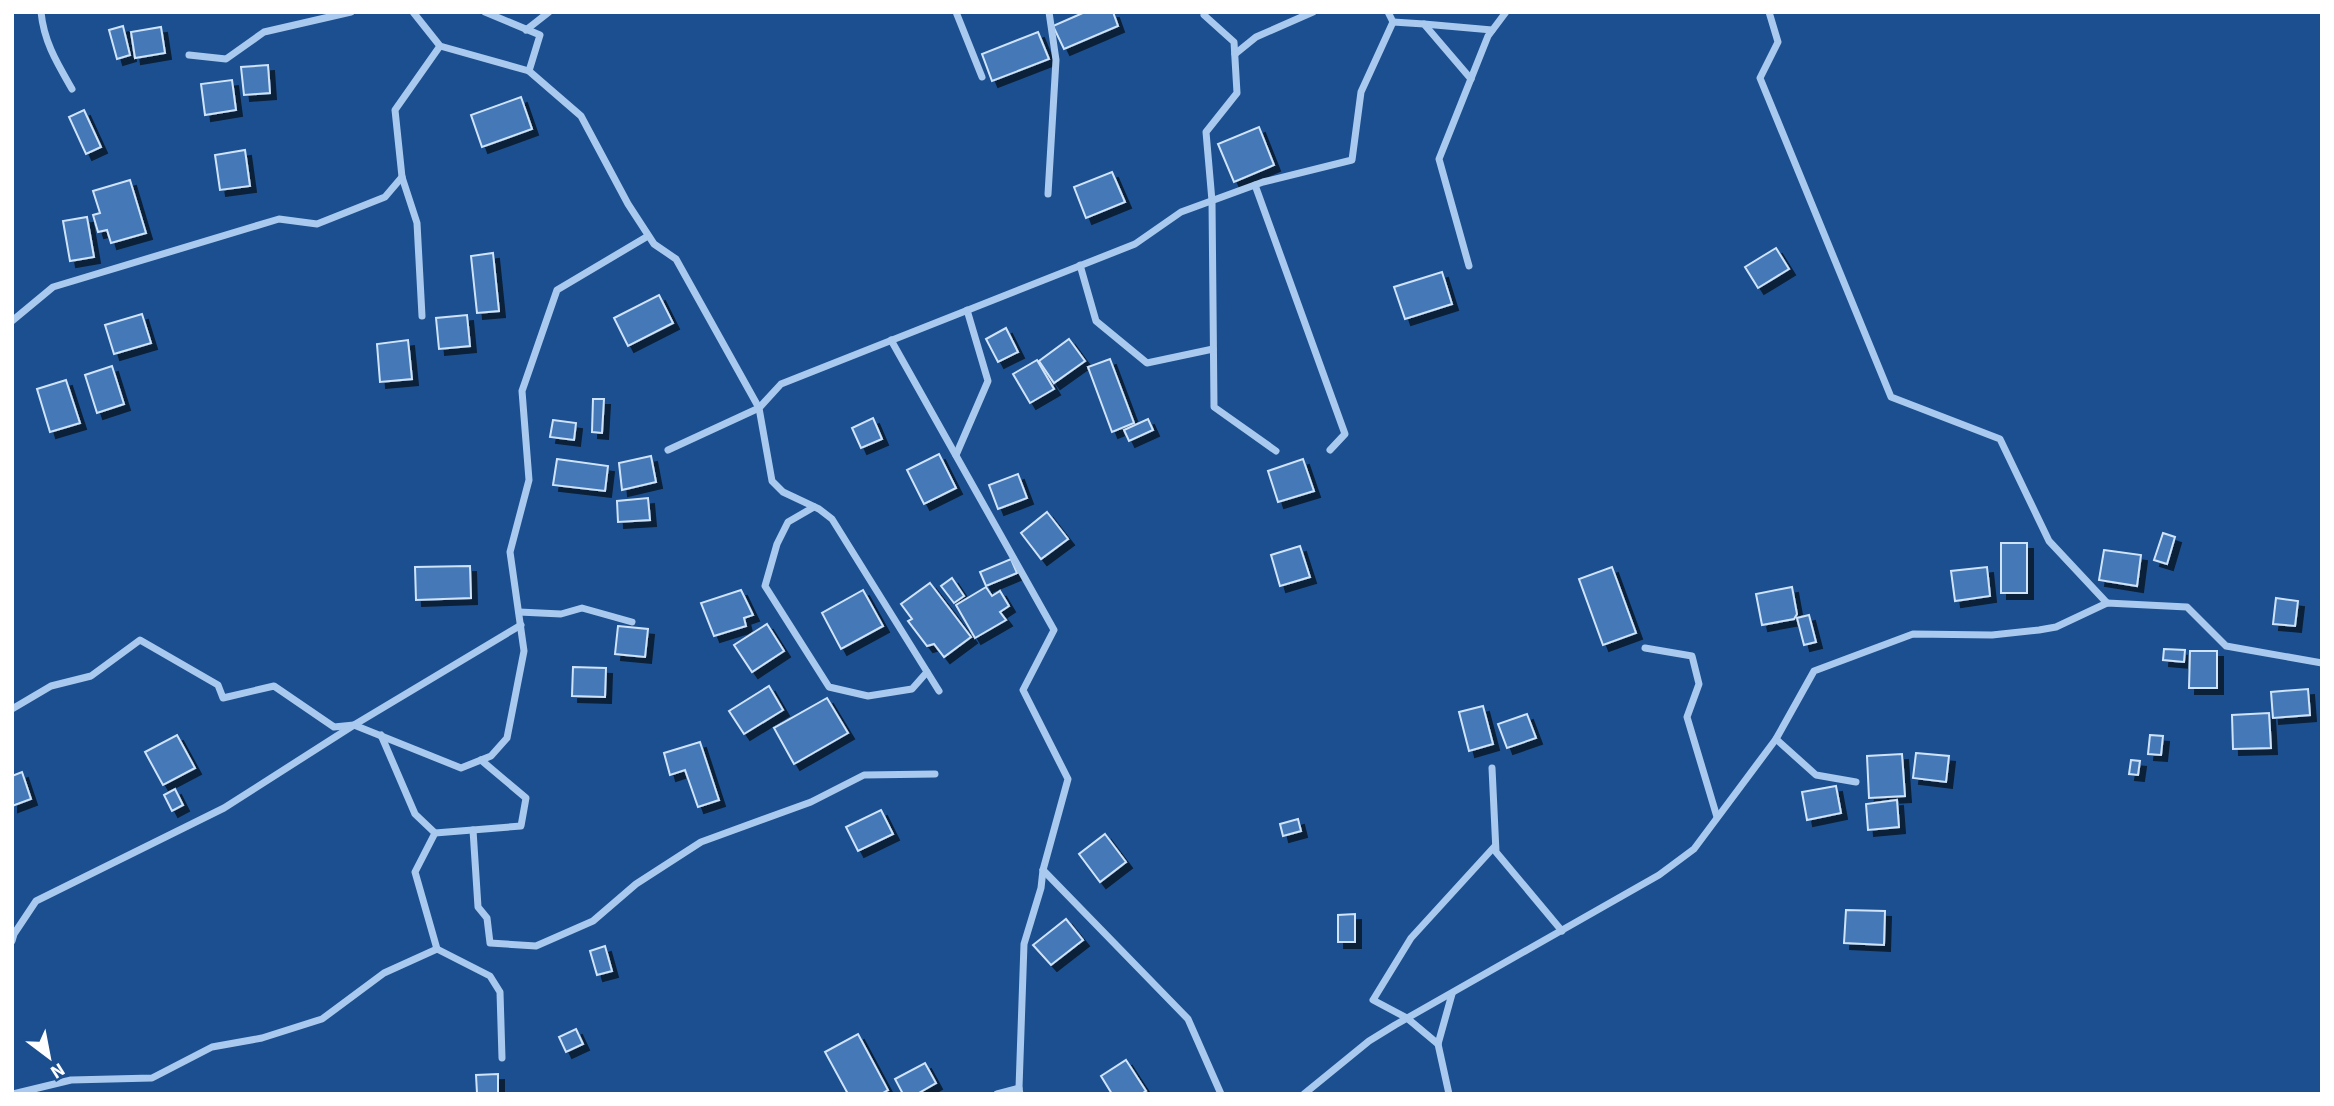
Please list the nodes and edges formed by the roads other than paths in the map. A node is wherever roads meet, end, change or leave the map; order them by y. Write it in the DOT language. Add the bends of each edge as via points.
graph roads {
  1 [pos="41,12"];
  2 [pos="351,12"];
  3 [pos="413,12"];
  4 [pos="485,12"];
  5 [pos="549,12"];
  6 [pos="956,12"];
  7 [pos="1049,12"];
  8 [pos="1313,12"];
  9 [pos="1388,12"];
  10 [pos="1506,12"];
  11 [pos="1769,12"];
  12 [pos="1204,15"];
  13 [pos="1393,22"];
  14 [pos="1424,24"];
  15 [pos="526,30"];
  16 [pos="1492,30"];
  17 [pos="440,46"];
  18 [pos="1235,54"];
  19 [pos="189,55"];
  20 [pos="529,71"];
  21 [pos="982,77"];
  22 [pos="1471,79"];
  23 [pos="72,89"];
  24 [pos="402,177"];
  25 [pos="1255,184"];
  26 [pos="1048,194"];
  27 [pos="1212,201"];
  28 [pos="649,236"];
  29 [pos="1080,265"];
  30 [pos="1469,266"];
  31 [pos="967,310"];
  32 [pos="422,316"];
  33 [pos="12,321"];
  34 [pos="891,340"];
  35 [pos="1213,349"];
  36 [pos="759,408"];
  37 [pos="668,450"];
  38 [pos="1330,450"];
  39 [pos="1276,451"];
  40 [pos="956,455"];
  41 [pos="814,507"];
  42 [pos="2107,603"];
  43 [pos="519,612"];
  44 [pos="632,622"];
  45 [pos="521,625"];
  46 [pos="1645,648"];
  47 [pos="2322,663"];
  48 [pos="927,672"];
  49 [pos="939,691"];
  50 [pos="12,709"];
  51 [pos="354,725"];
  52 [pos="381,736"];
  53 [pos="1776,738"];
  54 [pos="481,760"];
  55 [pos="1492,768"];
  56 [pos="935,774"];
  57 [pos="1856,782"];
  58 [pos="1717,817"];
  59 [pos="472,830"];
  60 [pos="435,833"];
  61 [pos="1496,846"];
  62 [pos="1043,870"];
  63 [pos="1562,931"];
  64 [pos="13,937"];
  65 [pos="437,949"];
  66 [pos="1452,994"];
  67 [pos="1407,1018"];
  68 [pos="1438,1044"];
  69 [pos="502,1058"];
  70 [pos="1019,1091"];
  71 [pos="13,1094"];
  72 [pos="997,1094"];
  73 [pos="1221,1094"];
  74 [pos="1304,1094"];
  75 [pos="1449,1094"];
  1 -- 23 [label="street" via="51,53"];
  2 -- 19 [label="street" via="264,32 226,59"];
  3 -- 17 [label="street"];
  4 -- 15 [label="street"];
  5 -- 15 [label="street"];
  6 -- 21 [label="street"];
  7 -- 26 [label="street" via="1056,60"];
  8 -- 18 [label="street" via="1256,37"];
  9 -- 13 [label="street"];
  10 -- 16 [label="street"];
  11 -- 42 [label="street" via="1778,41 1760,78 1891,397 2000,439 2049,541"];
  12 -- 18 [label="street" via="1234,42"];
  13 -- 14 [label="street"];
  13 -- 25 [label="street" via="1361,92 1352,160"];
  14 -- 16 [label="street"];
  14 -- 22 [label="street"];
  15 -- 20 [label="street" via="540,35"];
  16 -- 22 [label="street"];
  17 -- 20 [label="street"];
  17 -- 24 [label="street" via="395,110"];
  18 -- 27 [label="street" via="1237,93 1206,132"];
  20 -- 28 [label="street" via="581,116"];
  22 -- 30 [label="street" via="1439,159"];
  24 -- 32 [label="street" via="417,223"];
  24 -- 33 [label="street" via="385,197 317,224 279,219 53,287"];
  25 -- 27 [label="street"];
  25 -- 38 [label="street" via="1345,434"];
  27 -- 29 [label="street" via="1181,212 1135,244"];
  27 -- 35 [label="street"];
  28 -- 36 [label="street" via="676,259"];
  28 -- 43 [label="street" via="557,290 522,391 529,480 510,552"];
  29 -- 31 [label="street"];
  29 -- 35 [label="street" via="1096,321 1147,363"];
  31 -- 34 [label="street"];
  31 -- 40 [label="street" via="988,381"];
  34 -- 36 [label="street" via="781,384"];
  34 -- 40 [label="street"];
  35 -- 39 [label="street" via="1214,407"];
  36 -- 37 [label="street"];
  36 -- 41 [label="street" via="772,481 783,492"];
  40 -- 62 [label="street" via="1054,630 1023,690 1068,779"];
  41 -- 48 [label="street" via="832,519"];
  41 -- 48 [label="street" via="788,522 776,544 765,586 829,687 869,696 912,689"];
  42 -- 47 [label="street" via="2187,607 2226,646"];
  42 -- 53 [label="street" via="2039,631 1913,634 1814,671"];
  43 -- 44 [label="street" via="561,614 582,608"];
  43 -- 45 [label="street"];
  45 -- 51 [label="street"];
  45 -- 54 [label="street" via="524,651 507,738"];
  46 -- 58 [label="street" via="1692,656 1699,684 1687,717"];
  48 -- 49 [label="street"];
  50 -- 51 [label="street" via="51,686 90,676 140,640 218,685 223,698 274,686 334,727"];
  51 -- 52 [label="street"];
  51 -- 64 [label="street" via="224,808 36,901"];
  52 -- 54 [label="street" via="461,768"];
  52 -- 60 [label="street" via="415,814"];
  53 -- 57 [label="street" via="1816,775"];
  53 -- 58 [label="street"];
  54 -- 59 [label="street" via="526,798 521,826"];
  55 -- 61 [label="street"];
  56 -- 59 [label="street" via="864,775 811,802 701,842 636,884 593,921 536,946 490,943 487,918 478,907"];
  58 -- 63 [label="street" via="1694,849 1659,875"];
  59 -- 60 [label="street"];
  60 -- 65 [label="street" via="415,872"];
  61 -- 63 [label="street" via="1496,852"];
  61 -- 67 [label="street" via="1411,939 1373,1000"];
  62 -- 70 [label="street" via="1024,944"];
  62 -- 73 [label="street" via="1188,1019"];
  63 -- 66 [label="street"];
  65 -- 69 [label="street" via="490,976 500,992"];
  65 -- 71 [label="street" via="384,973 322,1019 262,1038 212,1047 152,1078 71,1080"];
  66 -- 67 [label="street"];
  66 -- 68 [label="street"];
  67 -- 68 [label="street"];
  67 -- 74 [label="street" via="1369,1041"];
  68 -- 75 [label="street"];
  70 -- 72 [label="street"];
}
